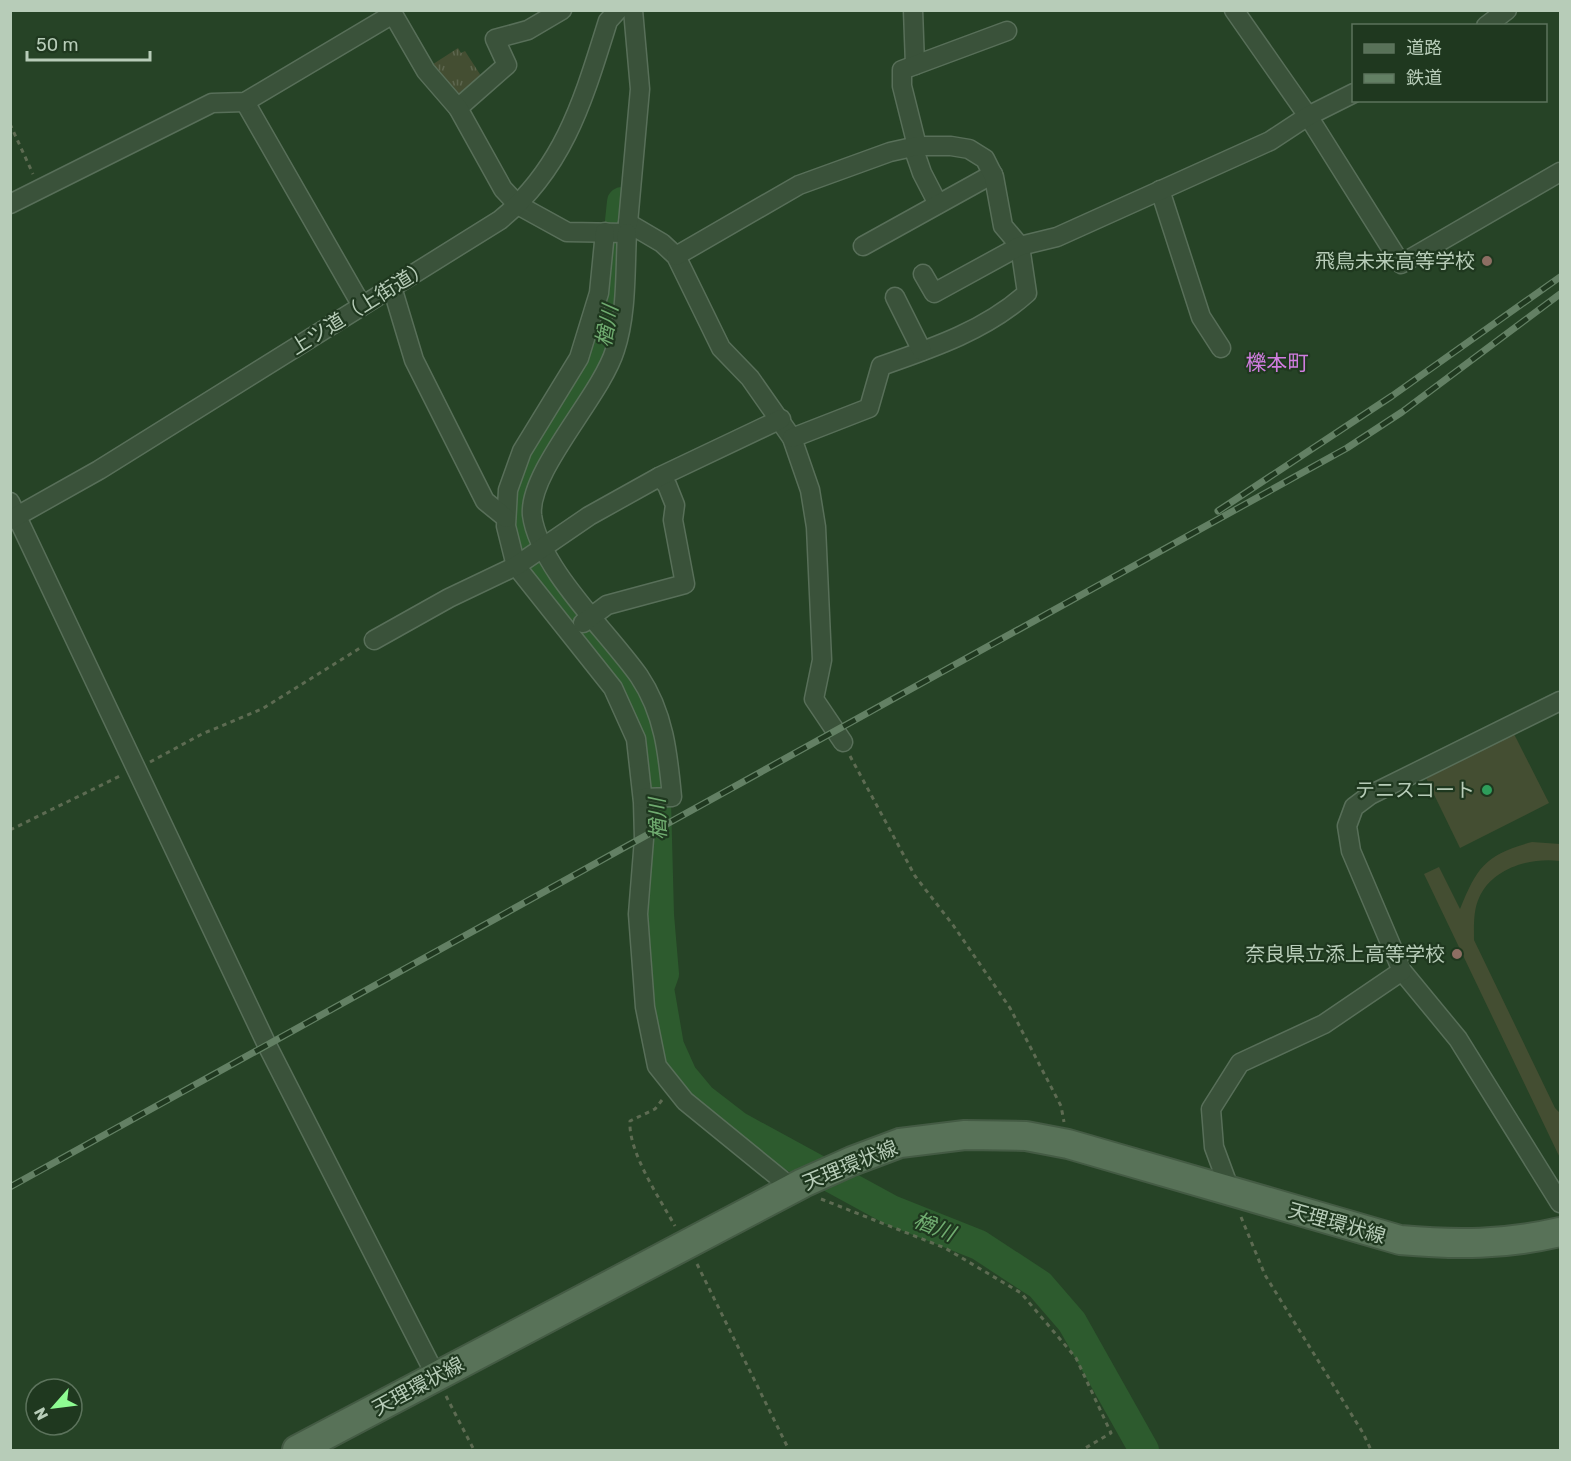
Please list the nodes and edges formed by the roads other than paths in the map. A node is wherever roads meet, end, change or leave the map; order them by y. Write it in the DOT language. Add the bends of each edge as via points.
graph roads {
  1 [pos="562,10"];
  2 [pos="618,10"];
  3 [pos="633,10"];
  4 [pos="913,10"];
  5 [pos="1234,10"];
  6 [pos="1480,10"];
  7 [pos="1507,10"];
  8 [pos="372,17"];
  9 [pos="1486,24"];
  10 [pos="1487,24"];
  11 [pos="1007,31"];
  12 [pos="915,65"];
  13 [pos="1352,94"];
  14 [pos="245,102"];
  15 [pos="458,108"];
  16 [pos="1308,116"];
  17 [pos="915,146"];
  18 [pos="1560,172"];
  19 [pos="993,174"];
  20 [pos="1160,190"];
  21 [pos="10,204"];
  22 [pos="938,204"];
  23 [pos="518,205"];
  24 [pos="618,231"];
  25 [pos="864,246"];
  26 [pos="1020,246"];
  27 [pos="676,256"];
  28 [pos="923,274"];
  29 [pos="392,287"];
  30 [pos="895,297"];
  31 [pos="362,306"];
  32 [pos="1221,348"];
  33 [pos="922,351"];
  34 [pos="781,419"];
  35 [pos="792,438"];
  36 [pos="659,477"];
  37 [pos="13,513"];
  38 [pos="506,518"];
  39 [pos="541,549"];
  40 [pos="518,564"];
  41 [pos="591,616"];
  42 [pos="570,634"];
  43 [pos="374,640"];
  44 [pos="1560,701"];
  45 [pos="843,742"];
  46 [pos="643,798"];
  47 [pos="1402,970"];
  48 [pos="798,1186"];
  49 [pos="1231,1193"];
  50 [pos="1560,1203"];
  51 [pos="1560,1232"];
  52 [pos="436,1376"];
  53 [pos="297,1450"];
  1 -- 15 [label="street" via="528,30 495,39 507,65"];
  2 -- 23 [label="street, 上ツ道（上街道）" via="608,21 581,109 560,149"];
  3 -- 24 [label="street" via="639,89"];
  4 -- 12 [label="street"];
  5 -- 16 [label="street"];
  6 -- 9 [label="street"];
  7 -- 10 [label="street"];
  8 -- 14 [label="street" via="343,46"];
  8 -- 15 [label="street" via="393,14 426,71"];
  11 -- 12 [label="street"];
  12 -- 17 [label="street" via="902,70 902,86"];
  13 -- 16 [label="street"];
  14 -- 21 [label="street" via="212,103"];
  14 -- 31 [label="street"];
  15 -- 23 [label="street" via="503,189"];
  16 -- 18 [label="street" via="1401,264"];
  16 -- 20 [label="street" via="1270,141"];
  17 -- 19 [label="street" via="969,149 985,159"];
  17 -- 22 [label="street" via="922,173"];
  17 -- 27 [label="street" via="799,185"];
  19 -- 22 [label="street"];
  19 -- 26 [label="street" via="1003,226"];
  20 -- 26 [label="street" via="1057,237"];
  20 -- 32 [label="street" via="1201,317"];
  22 -- 25 [label="street"];
  23 -- 24 [label="street" via="567,232"];
  23 -- 29 [label="street, 上ツ道（上街道）"];
  24 -- 27 [label="street" via="662,243"];
  24 -- 38 [label="street" via="579,358 522,451 508,490"];
  24 -- 39 [label="street" via="623,303 616,350 603,378 547,466 536,493 532,514"];
  26 -- 28 [label="street" via="934,294"];
  26 -- 33 [label="street" via="1027,293 982,325"];
  27 -- 34 [label="street" via="720,348 750,378"];
  29 -- 31 [label="street, 上ツ道（上街道）"];
  29 -- 38 [label="street" via="419,370 485,501"];
  30 -- 33 [label="street"];
  31 -- 37 [label="street, 上ツ道（上街道）" via="99,470"];
  33 -- 35 [label="street" via="881,366 868,408"];
  34 -- 35 [label="street"];
  34 -- 36 [label="street"];
  35 -- 45 [label="street" via="810,490 816,526 822,660 814,699"];
  36 -- 39 [label="street" via="589,516"];
  36 -- 41 [label="street" via="675,505 673,520 685,584 607,605"];
  37 -- 52 [label="street" via="267,1045"];
  38 -- 40 [label="street"];
  39 -- 40 [label="street"];
  39 -- 41 [label="street"];
  40 -- 42 [label="street"];
  40 -- 43 [label="street"];
  41 -- 42 [label="street"];
  41 -- 46 [label="street" via="639,677 667,744 672,797"];
  42 -- 46 [label="street" via="613,688 636,739"];
  44 -- 47 [label="street" via="1370,795 1354,807 1347,826 1352,851"];
  46 -- 48 [label="street" via="638,914 645,1007 657,1066 685,1101"];
  47 -- 49 [label="street" via="1324,1024 1240,1063 1211,1109 1214,1147"];
  47 -- 50 [label="street" via="1458,1039"];
  48 -- 49 [label="main road, 天理環状線" via="900,1143 965,1135 1026,1136 1068,1144"];
  48 -- 52 [label="main road, 天理環状線"];
  49 -- 51 [label="main road, 天理環状線" via="1400,1240 1457,1245 1517,1242"];
  52 -- 53 [label="main road, 天理環状線"];
}
